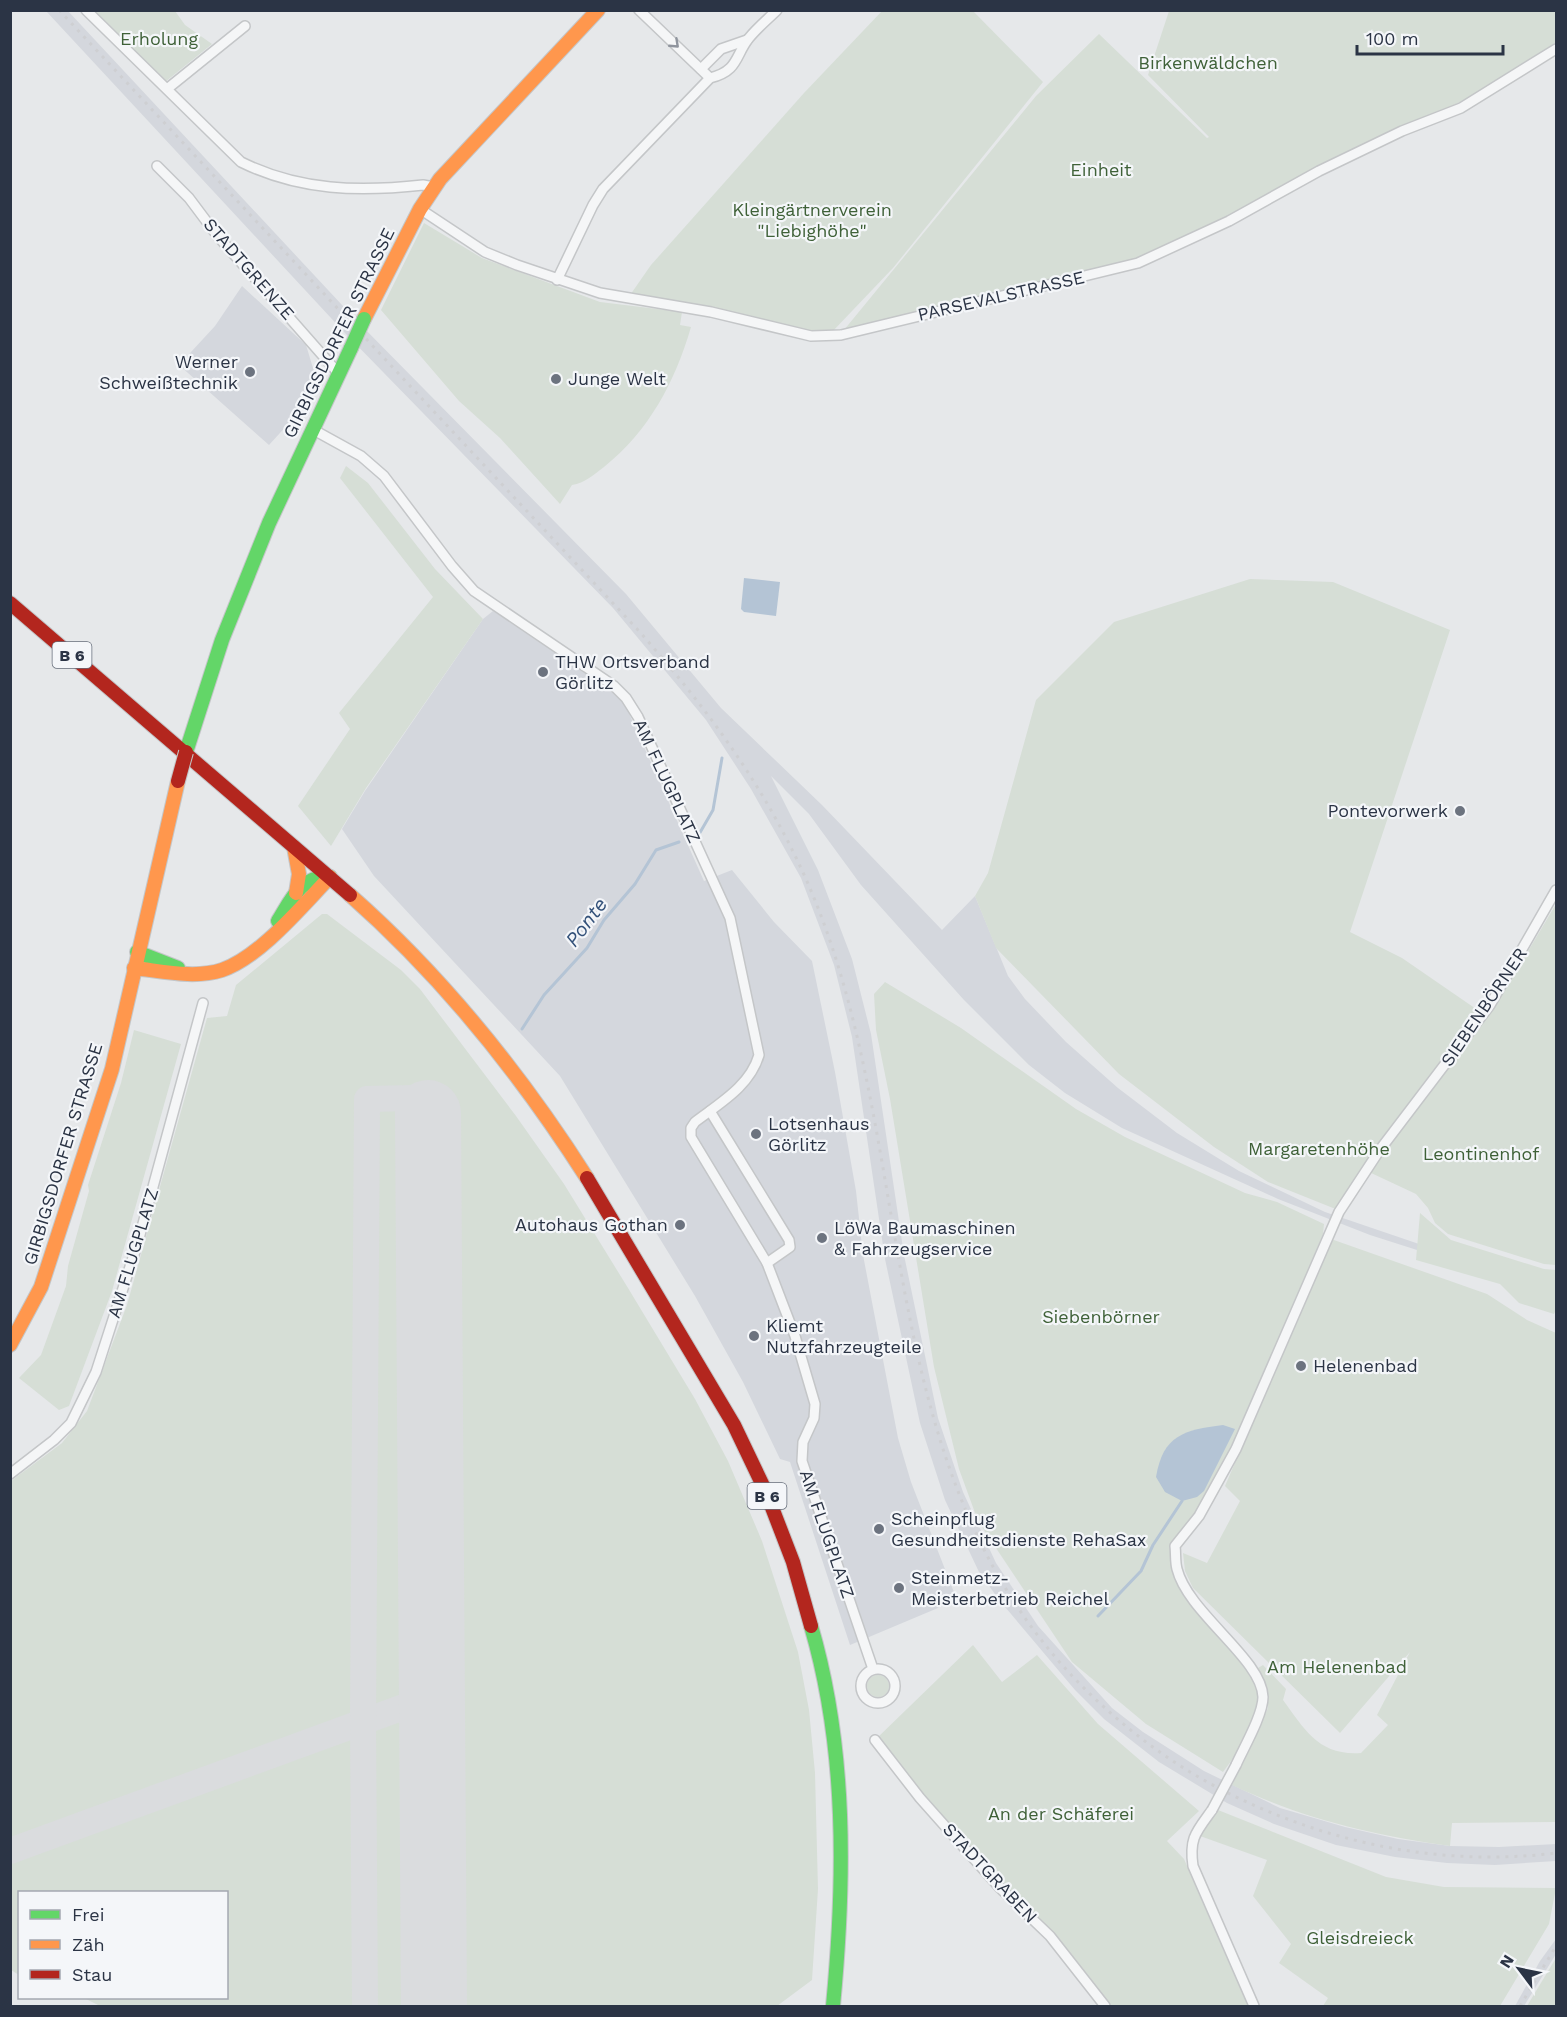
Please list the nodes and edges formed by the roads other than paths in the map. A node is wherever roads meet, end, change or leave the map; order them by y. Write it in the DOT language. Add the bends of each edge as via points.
graph roads {
  1 [pos="86,10"];
  2 [pos="598,10"];
  3 [pos="639,10"];
  4 [pos="777,10"];
  5 [pos="245,26"];
  6 [pos="747,40"];
  7 [pos="1557,49"];
  8 [pos="701,69"];
  9 [pos="710,78"];
  10 [pos="167,89"];
  11 [pos="157,166"];
  12 [pos="434,187"];
  13 [pos="420,208"];
  14 [pos="557,280"];
  15 [pos="339,374"];
  16 [pos="312,429"];
  17 [pos="10,603"];
  18 [pos="294,847"];
  19 [pos="330,877"];
  20 [pos="1557,890"];
  21 [pos="296,893"];
  22 [pos="264,939"];
  23 [pos="137,952"];
  24 [pos="134,968"];
  25 [pos="186,972"];
  26 [pos="203,1003"];
  27 [pos="710,1110"];
  28 [pos="767,1263"];
  29 [pos="10,1345"];
  30 [pos="10,1474"];
  31 [pos="873,1669"];
  32 [pos="874,1740"];
  33 [pos="833,2007"];
  34 [pos="1105,2007"];
  35 [pos="1254,2007"];
  1 -- 10 [label="street"];
  2 -- 12 [label="main road, GIRBIGSDORFER STRASSE"];
  3 -- 8 [label="street, one-way"];
  4 -- 6 [label="street"];
  5 -- 10 [label="street"];
  6 -- 8 [label="street" via="721,49"];
  6 -- 9 [label="street" via="741,55 723,75"];
  7 -- 14 [label="street, PARSEVALSTRASSE" via="1461,108 1402,131 1229,221 1138,263 841,335 795,333 711,312 624,299"];
  8 -- 9 [label="street"];
  9 -- 14 [label="street" via="603,189"];
  10 -- 12 [label="street" via="241,162 258,170 333,189"];
  11 -- 15 [label="street, STADTGRENZE" via="189,198"];
  12 -- 13 [label="main road, GIRBIGSDORFER STRASSE"];
  13 -- 14 [label="street, PARSEVALSTRASSE" via="485,252"];
  13 -- 15 [label="main road, GIRBIGSDORFER STRASSE, bridge"];
  15 -- 16 [label="main road, GIRBIGSDORFER STRASSE"];
  16 -- 23 [label="main road, GIRBIGSDORFER STRASSE, bridge" via="245,583 195,722"];
  16 -- 27 [label="street, AM FLUGPLATZ" via="361,456 384,476 474,591 614,686 638,717 730,918 757,1041 759,1055 754,1070"];
  17 -- 18 [label="main road, B 6"];
  18 -- 19 [label="main road, B 6"];
  18 -- 21 [label="main road" via="299,874"];
  19 -- 21 [label="main road" via="312,877"];
  19 -- 22 [label="main road"];
  19 -- 33 [label="main road, B 6" via="409,950 499,1051 571,1151 735,1427 774,1512 808,1612 834,1739 842,1883"];
  20 -- 35 [label="street, SIEBENBÖRNER, bridge" via="1490,1005 1379,1151 1339,1212 1236,1449 1199,1516 1175,1546 1177,1570 1188,1591 1212,1626 1260,1679 1263,1699 1236,1766 1190,1847 1193,1866"];
  21 -- 22 [label="main road"];
  22 -- 25 [label="main road" via="223,970"];
  23 -- 24 [label="main road, GIRBIGSDORFER STRASSE"];
  23 -- 25 [label="main road"];
  24 -- 25 [label="main road"];
  24 -- 29 [label="main road, GIRBIGSDORFER STRASSE" via="112,1069 90,1143 40,1287"];
  26 -- 30 [label="street, AM FLUGPLATZ" via="138,1242 96,1372 71,1423"];
  27 -- 28 [label="street, AM FLUGPLATZ" via="691,1128 691,1137"];
  27 -- 28 [label="street" via="789,1240 790,1247"];
  28 -- 31 [label="street, AM FLUGPLATZ" via="792,1326 815,1404 814,1418 803,1442 802,1461"];
  32 -- 34 [label="street, STADTGRABEN" via="1000,1888 1050,1936"];
}
